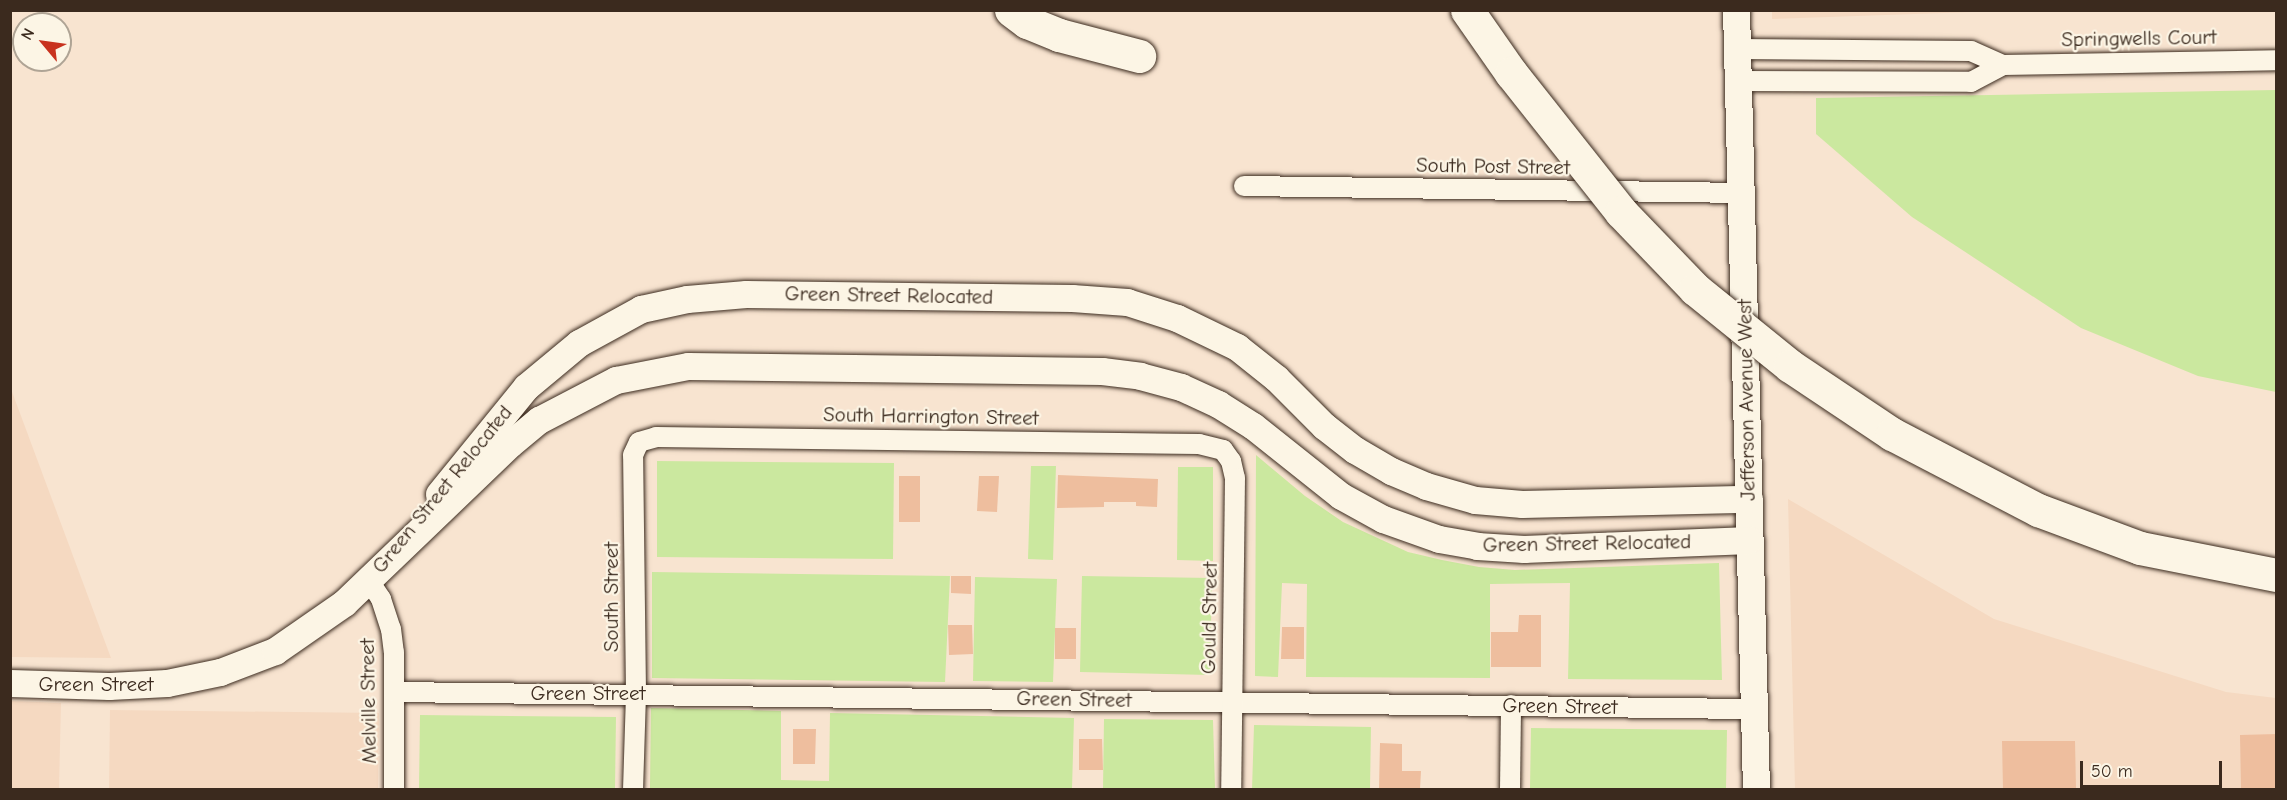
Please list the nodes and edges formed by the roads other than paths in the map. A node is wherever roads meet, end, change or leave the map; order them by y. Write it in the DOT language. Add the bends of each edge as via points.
graph roads {
  1 [pos="1011,10"];
  2 [pos="1467,10"];
  3 [pos="1736,10"];
  4 [pos="1737,49"];
  5 [pos="1139,56"];
  6 [pos="2277,60"];
  7 [pos="2003,65"];
  8 [pos="1739,81"];
  9 [pos="1244,186"];
  10 [pos="1741,193"];
  11 [pos="639,442"];
  12 [pos="1223,450"];
  13 [pos="1749,499"];
  14 [pos="1749,540"];
  15 [pos="2277,575"];
  16 [pos="369,581"];
  17 [pos="10,683"];
  18 [pos="394,692"];
  19 [pos="636,693"];
  20 [pos="1232,702"];
  21 [pos="1511,705"];
  22 [pos="1753,709"];
  23 [pos="394,789"];
  24 [pos="633,789"];
  25 [pos="1231,789"];
  26 [pos="1510,789"];
  27 [pos="1756,789"];
  1 -- 5 [label="highway" via="1027,22 1059,35"];
  2 -- 15 [label="highway, bridge" via="1511,73 1621,212 1695,289 1790,366 1892,434 2038,510 2140,548"];
  3 -- 4 [label="street, Jefferson Avenue West"];
  4 -- 7 [label="street, Springwells Court" via="1971,51"];
  4 -- 8 [label="street, Jefferson Avenue West"];
  6 -- 7 [label="street, Springwells Court"];
  7 -- 8 [label="street, Springwells Court" via="1971,82"];
  8 -- 10 [label="street, Jefferson Avenue West"];
  9 -- 10 [label="street, South Post Street"];
  10 -- 13 [label="street, Jefferson Avenue West"];
  11 -- 12 [label="street, South Harrington Street" via="656,437 1199,444"];
  11 -- 19 [label="street, South Street" via="633,462"];
  12 -- 20 [label="street, Gould Street" via="1231,461 1235,478"];
  13 -- 14 [label="street, Jefferson Avenue West"];
  13 -- 16 [label="street, Green Street Relocated" via="1522,504 1475,500 1435,489 1391,471 1355,450 1237,347 1177,318 1126,302 727,294 641,309 595,333 551,364 507,408"];
  14 -- 16 [label="street, Green Street Relocated" via="1524,549 1439,539 1383,519 1341,496 1253,426 1218,404 1181,387 1140,376 1102,371 716,364 664,369 616,381 553,411 510,444"];
  14 -- 22 [label="street, Jefferson Avenue West"];
  16 -- 17 [label="street, Green Street" via="275,651 220,672 143,685"];
  16 -- 18 [label="street, Melville Street" via="391,629"];
  18 -- 19 [label="street, Green Street"];
  18 -- 23 [label="street, Melville Street"];
  19 -- 20 [label="street, Green Street"];
  19 -- 24 [label="street, South Street"];
  20 -- 21 [label="street, Green Street"];
  20 -- 25 [label="street, Gould Street"];
  21 -- 22 [label="street, Green Street"];
  21 -- 26 [label="street"];
  22 -- 27 [label="street, Jefferson Avenue West"];
}
